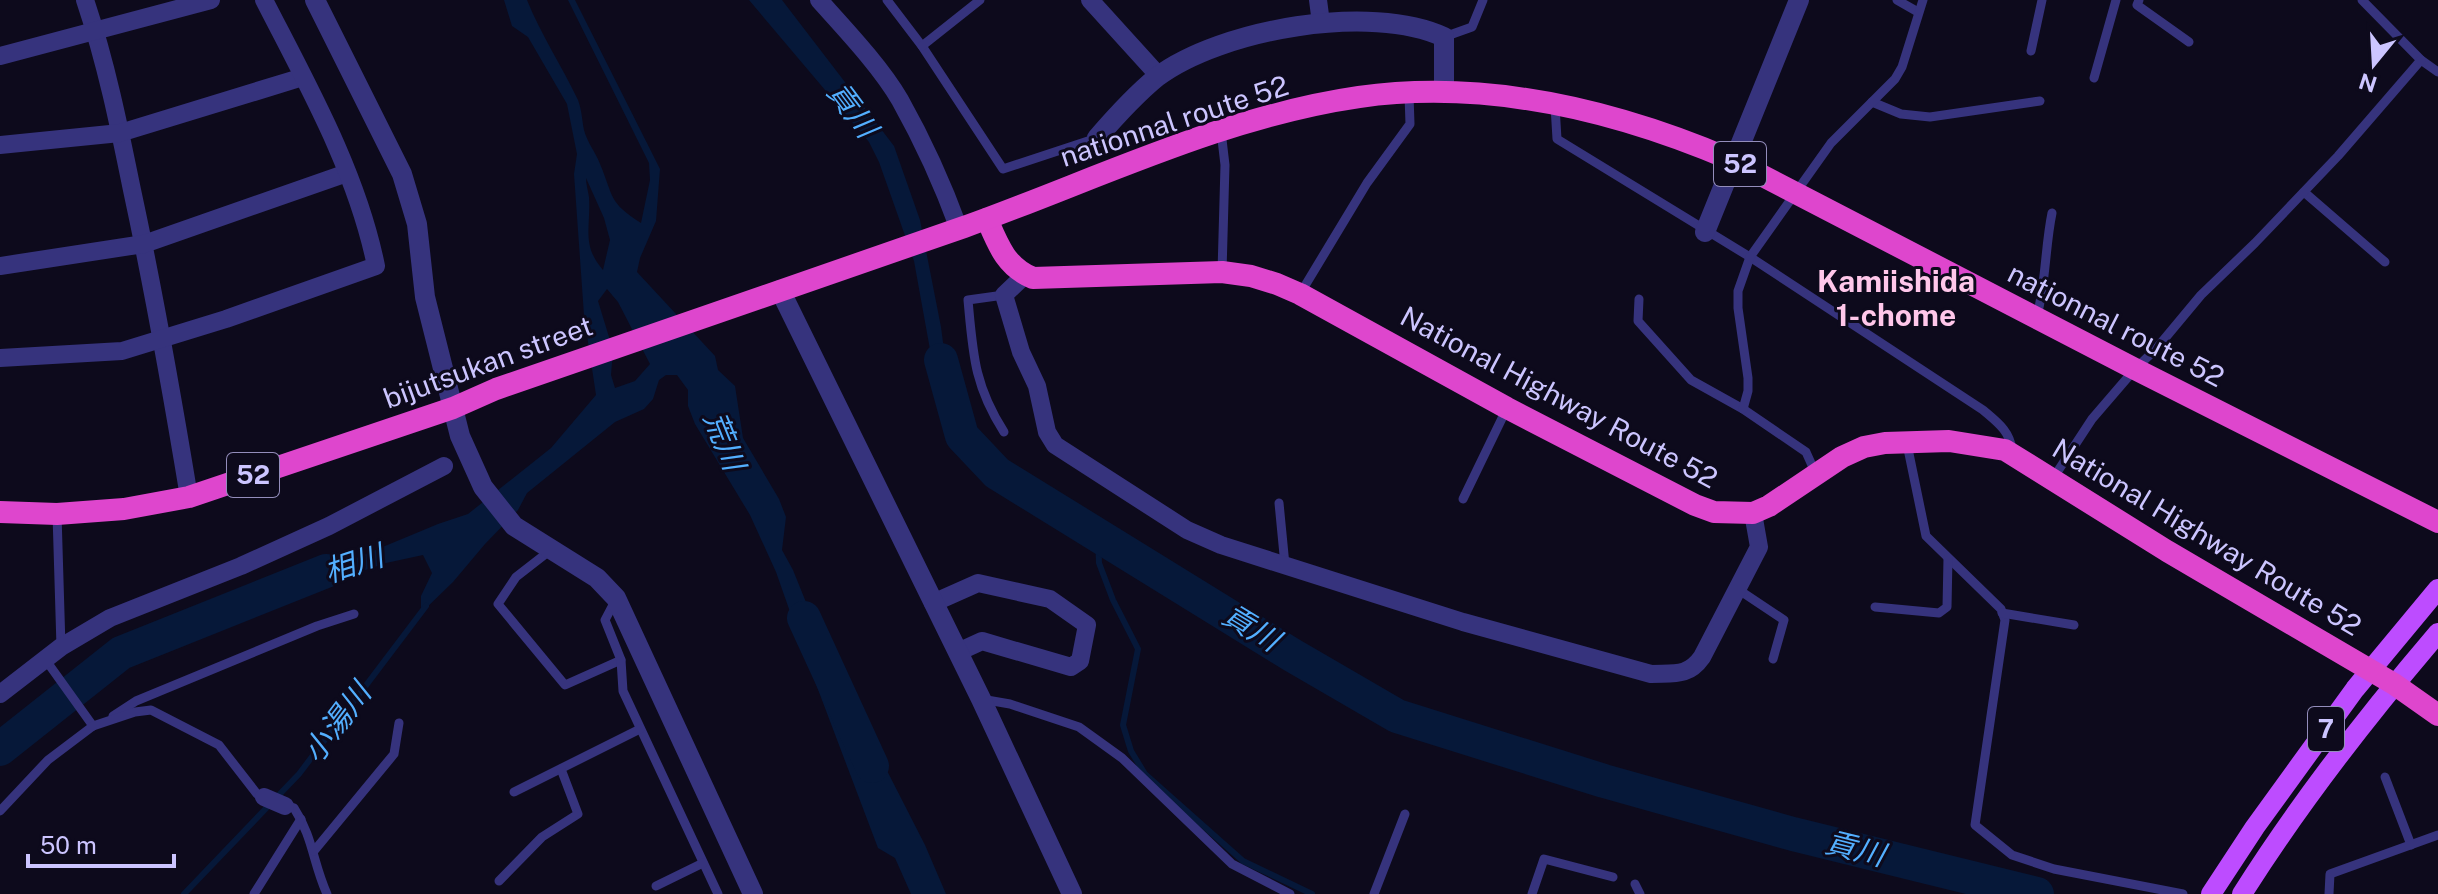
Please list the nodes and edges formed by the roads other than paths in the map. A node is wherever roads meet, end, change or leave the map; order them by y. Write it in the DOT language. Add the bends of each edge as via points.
graph roads {
  1 [pos="85,0"];
  2 [pos="211,0"];
  3 [pos="264,0"];
  4 [pos="315,0"];
  5 [pos="819,0"];
  6 [pos="887,0"];
  7 [pos="980,0"];
  8 [pos="1090,0"];
  9 [pos="1318,0"];
  10 [pos="1483,0"];
  11 [pos="1799,0"];
  12 [pos="1897,0"];
  13 [pos="1923,0"];
  14 [pos="2042,0"];
  15 [pos="2116,0"];
  16 [pos="2139,0"];
  17 [pos="2362,0"];
  18 [pos="1918,12"];
  19 [pos="1321,23"];
  20 [pos="96,32"];
  21 [pos="1444,37"];
  22 [pos="2189,42"];
  23 [pos="922,46"];
  24 [pos="2031,51"];
  25 [pos="0,56"];
  26 [pos="2421,60"];
  27 [pos="2438,72"];
  28 [pos="1159,76"];
  29 [pos="303,77"];
  30 [pos="2094,78"];
  31 [pos="1444,91"];
  32 [pos="1409,92"];
  33 [pos="2040,101"];
  34 [pos="1872,102"];
  35 [pos="1555,103"];
  36 [pos="1221,131"];
  37 [pos="120,133"];
  38 [pos="1097,138"];
  39 [pos="0,145"];
  40 [pos="1732,160"];
  41 [pos="347,173"];
  42 [pos="1797,192"];
  43 [pos="2304,192"];
  44 [pos="2052,213"];
  45 [pos="987,219"];
  46 [pos="953,230"];
  47 [pos="1705,232"];
  48 [pos="144,244"];
  49 [pos="1750,257"];
  50 [pos="2385,262"];
  51 [pos="0,266"];
  52 [pos="1222,272"];
  53 [pos="1025,275"];
  54 [pos="772,293"];
  55 [pos="1300,294"];
  56 [pos="1004,295"];
  57 [pos="1639,299"];
  58 [pos="2037,319"];
  59 [pos="161,341"];
  60 [pos="0,358"];
  61 [pos="2135,369"];
  62 [pos="453,408"];
  63 [pos="1507,408"];
  64 [pos="1743,409"];
  65 [pos="1004,432"];
  66 [pos="1906,440"];
  67 [pos="2012,454"];
  68 [pos="444,466"];
  69 [pos="1817,475"];
  70 [pos="2052,480"];
  71 [pos="189,497"];
  72 [pos="1463,499"];
  73 [pos="1279,503"];
  74 [pos="0,512"];
  75 [pos="1753,513"];
  76 [pos="57,514"];
  77 [pos="2438,522"];
  78 [pos="552,549"];
  79 [pos="1948,558"];
  80 [pos="1285,565"];
  81 [pos="2438,589"];
  82 [pos="1739,590"];
  83 [pos="616,598"];
  84 [pos="933,603"];
  85 [pos="1875,607"];
  86 [pos="2002,613"];
  87 [pos="354,614"];
  88 [pos="2074,625"];
  89 [pos="2438,633"];
  90 [pos="61,647"];
  91 [pos="958,652"];
  92 [pos="45,659"];
  93 [pos="1773,659"];
  94 [pos="621,660"];
  95 [pos="2369,670"];
  96 [pos="2394,684"];
  97 [pos="4,685"];
  98 [pos="981,699"];
  99 [pos="2438,715"];
  100 [pos="399,723"];
  101 [pos="96,725"];
  102 [pos="640,729"];
  103 [pos="561,769"];
  104 [pos="2385,777"];
  105 [pos="514,792"];
  106 [pos="264,797"];
  107 [pos="285,806"];
  108 [pos="0,811"];
  109 [pos="1405,814"];
  110 [pos="301,819"];
  111 [pos="2438,835"];
  112 [pos="2411,845"];
  113 [pos="314,851"];
  114 [pos="703,863"];
  115 [pos="1613,877"];
  116 [pos="499,881"];
  117 [pos="1635,884"];
  118 [pos="656,886"];
  119 [pos="2245,890"];
  120 [pos="254,894"];
  121 [pos="327,894"];
  122 [pos="718,894"];
  123 [pos="753,894"];
  124 [pos="1072,894"];
  125 [pos="1290,894"];
  126 [pos="1374,894"];
  127 [pos="1532,894"];
  128 [pos="1640,894"];
  129 [pos="2183,894"];
  130 [pos="2211,894"];
  131 [pos="2329,894"];
  1 -- 20 [label="street"];
  2 -- 20 [label="street"];
  3 -- 29 [label="street"];
  4 -- 62 [label="street" via="402,174 417,224 425,297"];
  5 -- 46 [label="street" via="899,98 947,196"];
  6 -- 23 [label="lane"];
  7 -- 23 [label="lane"];
  8 -- 28 [label="street"];
  9 -- 19 [label="street"];
  10 -- 21 [label="lane" via="1472,27"];
  11 -- 40 [label="street"];
  12 -- 18 [label="lane"];
  13 -- 18 [label="lane"];
  14 -- 24 [label="lane"];
  15 -- 30 [label="lane"];
  16 -- 22 [label="lane" via="2137,5"];
  17 -- 26 [label="lane"];
  18 -- 34 [label="lane" via="1902,67"];
  19 -- 21 [label="street" via="1424,27"];
  19 -- 28 [label="street" via="1255,34"];
  20 -- 25 [label="street"];
  20 -- 37 [label="street"];
  21 -- 31 [label="street"];
  23 -- 38 [label="lane" via="1003,169"];
  26 -- 27 [label="lane"];
  26 -- 43 [label="lane"];
  28 -- 38 [label="street"];
  29 -- 37 [label="street"];
  29 -- 41 [label="street"];
  31 -- 32 [label="highway, nationnal route 52 / 52"];
  31 -- 35 [label="highway, nationnal route 52 / 52"];
  32 -- 36 [label="highway, nationnal route 52 / 52" via="1330,103"];
  32 -- 55 [label="lane" via="1410,124 1367,183"];
  33 -- 34 [label="lane" via="1930,117 1901,114"];
  34 -- 42 [label="lane" via="1831,143"];
  35 -- 40 [label="highway, nationnal route 52 / 52" via="1644,125"];
  35 -- 47 [label="lane" via="1557,139"];
  36 -- 45 [label="highway, nationnal route 52 / 52"];
  36 -- 52 [label="lane"];
  37 -- 39 [label="street"];
  37 -- 48 [label="street"];
  40 -- 42 [label="highway, nationnal route 52 / 52"];
  40 -- 47 [label="street"];
  41 -- 48 [label="street"];
  41 -- 59 [label="street" via="376,266"];
  42 -- 49 [label="lane"];
  42 -- 58 [label="highway, nationnal route 52 / 52"];
  43 -- 50 [label="lane"];
  43 -- 61 [label="lane"];
  44 -- 58 [label="lane"];
  45 -- 46 [label="highway, bijutsukan street / 52"];
  45 -- 53 [label="highway" via="1000,251"];
  46 -- 54 [label="highway, bijutsukan street / 52"];
  47 -- 49 [label="lane"];
  48 -- 51 [label="street"];
  48 -- 59 [label="street"];
  49 -- 64 [label="lane" via="1738,291 1748,378"];
  49 -- 67 [label="lane" via="1983,410 2011,438"];
  52 -- 53 [label="highway, National Highway Route 52" via="1048,279"];
  52 -- 55 [label="highway, National Highway Route 52"];
  53 -- 56 [label="street"];
  54 -- 62 [label="highway, bijutsukan street / 52"];
  54 -- 84 [label="street"];
  55 -- 63 [label="highway, National Highway Route 52"];
  56 -- 65 [label="lane" via="968,300 974,368"];
  56 -- 80 [label="street" via="1055,445 1187,530"];
  57 -- 64 [label="lane" via="1638,321 1691,380"];
  58 -- 61 [label="highway, nationnal route 52 / 52"];
  59 -- 60 [label="street" via="122,351"];
  59 -- 71 [label="street"];
  61 -- 70 [label="lane" via="2092,419"];
  61 -- 77 [label="highway, nationnal route 52 / 52"];
  62 -- 71 [label="highway, bijutsukan street / 52"];
  62 -- 78 [label="street" via="483,487 514,526"];
  63 -- 72 [label="lane"];
  63 -- 75 [label="highway, National Highway Route 52" via="1695,505 1714,512"];
  64 -- 69 [label="lane" via="1806,452"];
  66 -- 67 [label="highway, National Highway Route 52" via="1982,445"];
  66 -- 69 [label="highway, National Highway Route 52" via="1864,447"];
  66 -- 79 [label="lane" via="1926,536"];
  67 -- 70 [label="highway, National Highway Route 52"];
  68 -- 90 [label="street" via="329,526 110,618"];
  69 -- 75 [label="highway, National Highway Route 52"];
  70 -- 95 [label="highway, National Highway Route 52"];
  71 -- 76 [label="highway, bijutsukan street / 52"];
  73 -- 80 [label="lane"];
  74 -- 76 [label="highway, bijutsukan street / 52"];
  75 -- 82 [label="street" via="1759,547"];
  76 -- 90 [label="lane"];
  78 -- 83 [label="street" via="597,578"];
  78 -- 94 [label="lane" via="516,577 498,604 565,685"];
  79 -- 85 [label="lane" via="1947,607 1939,613"];
  79 -- 86 [label="lane"];
  80 -- 82 [label="street" via="1651,674 1694,668"];
  81 -- 95 [label="main road, 7"];
  82 -- 93 [label="lane" via="1784,620"];
  83 -- 94 [label="lane" via="605,620"];
  83 -- 123 [label="street"];
  84 -- 91 [label="street"];
  84 -- 91 [label="street" via="978,583 1050,599 1087,625 1080,661 1071,667 982,641"];
  86 -- 88 [label="lane"];
  86 -- 129 [label="lane" via="1975,825 2012,855 2054,869"];
  87 -- 101 [label="lane" via="136,701"];
  89 -- 96 [label="main road, 7"];
  90 -- 92 [label="street"];
  91 -- 98 [label="street"];
  92 -- 97 [label="street"];
  92 -- 101 [label="lane"];
  94 -- 102 [label="lane" via="623,691"];
  95 -- 96 [label="highway, National Highway Route 52"];
  95 -- 130 [label="main road, 7"];
  96 -- 99 [label="highway, National Highway Route 52"];
  96 -- 119 [label="main road, 7"];
  98 -- 124 [label="street"];
  98 -- 125 [label="lane" via="1079,727 1122,758 1232,864"];
  100 -- 113 [label="lane" via="394,754"];
  101 -- 106 [label="lane" via="151,710 219,745"];
  101 -- 108 [label="lane" via="48,760"];
  102 -- 103 [label="lane"];
  102 -- 114 [label="lane"];
  103 -- 105 [label="lane"];
  103 -- 116 [label="lane" via="578,814 542,837"];
  104 -- 112 [label="lane"];
  106 -- 107 [label="street"];
  107 -- 110 [label="lane" via="294,808"];
  109 -- 126 [label="lane"];
  110 -- 113 [label="lane"];
  110 -- 120 [label="lane"];
  111 -- 112 [label="lane"];
  112 -- 131 [label="lane" via="2330,874"];
  113 -- 121 [label="lane"];
  114 -- 118 [label="lane"];
  114 -- 122 [label="lane"];
  115 -- 127 [label="lane" via="1544,859"];
  117 -- 128 [label="lane"];
}
